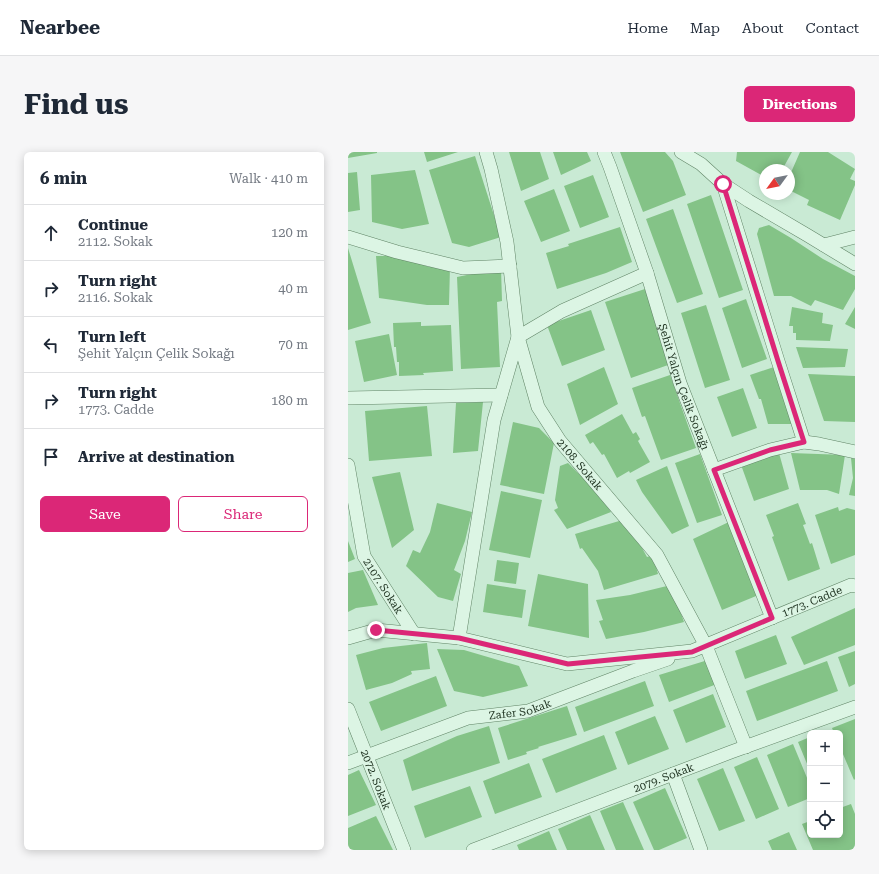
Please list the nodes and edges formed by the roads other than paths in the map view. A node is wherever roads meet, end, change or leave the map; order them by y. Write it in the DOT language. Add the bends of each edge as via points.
graph roads {
  1 [pos="486,152"];
  2 [pos="604,152"];
  3 [pos="682,152"];
  4 [pos="723,184"];
  5 [pos="348,237"];
  6 [pos="855,237"];
  7 [pos="824,245"];
  8 [pos="855,264"];
  9 [pos="510,266"];
  10 [pos="647,273"];
  11 [pos="518,337"];
  12 [pos="501,395"];
  13 [pos="348,398"];
  14 [pos="804,442"];
  15 [pos="855,452"];
  16 [pos="348,465"];
  17 [pos="714,470"];
  18 [pos="855,586"];
  19 [pos="772,618"];
  20 [pos="414,634"];
  21 [pos="348,638"];
  22 [pos="459,638"];
  23 [pos="706,646"];
  24 [pos="692,652"];
  25 [pos="855,707"];
  26 [pos="348,709"];
  27 [pos="746,747"];
  28 [pos="367,757"];
  29 [pos="348,763"];
  30 [pos="673,774"];
  31 [pos="404,850"];
  32 [pos="473,850"];
  33 [pos="701,850"];
  1 -- 9 [label="street, 2108. Sokak" via="507,242"];
  2 -- 10 [label="street, Şehit Yalçın Çelik Sokağı"];
  3 -- 4 [label="street" via="701,164"];
  4 -- 7 [label="street"];
  4 -- 14 [label="street"];
  5 -- 9 [label="street" via="463,268"];
  6 -- 7 [label="street"];
  7 -- 8 [label="street"];
  9 -- 11 [label="street, 2108. Sokak"];
  10 -- 11 [label="street" via="562,311"];
  10 -- 17 [label="street, Şehit Yalçın Çelik Sokağı" via="680,383"];
  11 -- 12 [label="street"];
  11 -- 23 [label="street, 2108. Sokak" via="538,407 560,441 657,555"];
  12 -- 13 [label="street"];
  12 -- 22 [label="street" via="494,420"];
  14 -- 15 [label="street"];
  14 -- 17 [label="street" via="770,450"];
  16 -- 20 [label="street, 2107. Sokak" via="364,556"];
  17 -- 19 [label="street, Şehit Yalçın Çelik Sokağı"];
  18 -- 19 [label="street, 1773. Cadde" via="851,585"];
  19 -- 23 [label="street, 1773. Cadde"];
  20 -- 21 [label="street, 1773. Cadde" via="376,630"];
  20 -- 22 [label="street, 1773. Cadde"];
  22 -- 24 [label="street, 1773. Cadde" via="568,664"];
  23 -- 24 [label="street, 1773. Cadde"];
  23 -- 27 [label="street, 2108. Sokak"];
  24 -- 28 [label="street, Zafer Sokak" via="633,671 528,711 468,718"];
  25 -- 27 [label="street, 2079. Sokak"];
  26 -- 28 [label="street, 2072. Sokak"];
  27 -- 30 [label="street, 2079. Sokak"];
  28 -- 29 [label="street, Zafer Sokak"];
  28 -- 31 [label="street, 2072. Sokak"];
  30 -- 32 [label="street, 2079. Sokak"];
  30 -- 33 [label="street"];
}
